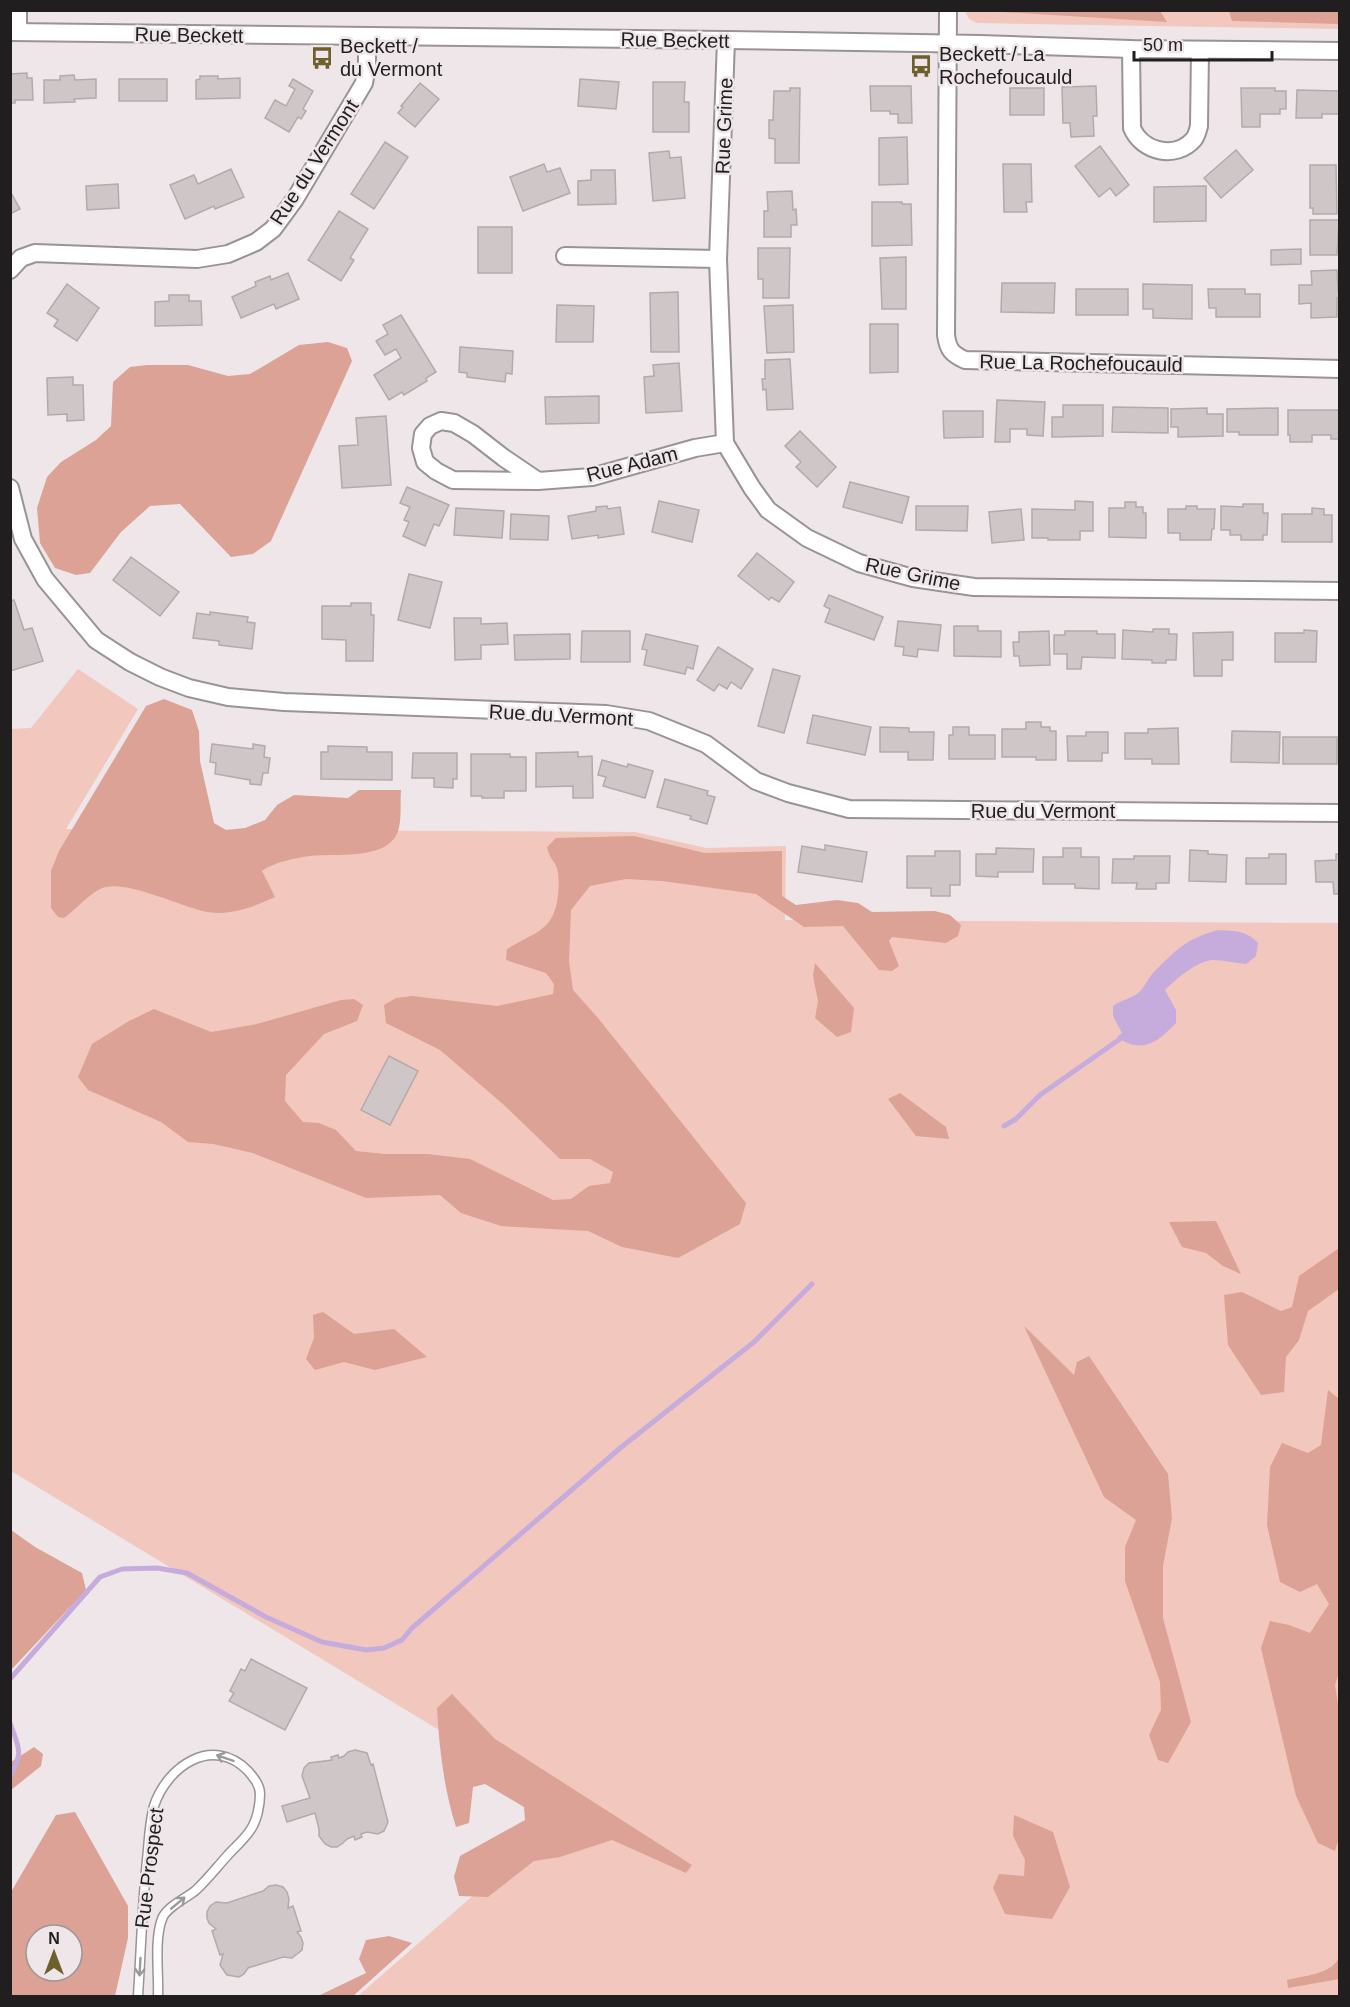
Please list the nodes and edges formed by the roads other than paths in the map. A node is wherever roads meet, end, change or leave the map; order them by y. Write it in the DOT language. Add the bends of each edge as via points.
graph roads {
  1 [pos="18,10"];
  2 [pos="948,10"];
  3 [pos="14,32"];
  4 [pos="367,37"];
  5 [pos="726,40"];
  6 [pos="948,44"];
  7 [pos="1131,49"];
  8 [pos="1200,50"];
  9 [pos="1340,51"];
  10 [pos="566,256"];
  11 [pos="718,259"];
  12 [pos="10,270"];
  13 [pos="1340,369"];
  14 [pos="725,443"];
  15 [pos="538,481"];
  16 [pos="10,488"];
  17 [pos="1340,591"];
  18 [pos="1340,813"];
  19 [pos="138,1996"];
  20 [pos="158,1996"];
  1 -- 3 [label="street"];
  2 -- 6 [label="street, Rue La Rochefoucauld"];
  3 -- 4 [label="street, Rue Beckett"];
  4 -- 5 [label="street, Rue Beckett"];
  4 -- 12 [label="street, Rue du Vermont" via="364,83 295,199 273,229 256,242 228,254 197,259 35,253 21,258"];
  5 -- 6 [label="street, Rue Beckett"];
  5 -- 11 [label="street, Rue Grime"];
  6 -- 7 [label="street, Rue Beckett"];
  6 -- 13 [label="street, Rue La Rochefoucauld" via="946,335 953,355 965,360"];
  7 -- 8 [label="street, Rue Beckett"];
  7 -- 8 [label="street" via="1132,128 1136,139 1160,151 1185,146 1195,138 1199,126"];
  8 -- 9 [label="street, Rue Beckett"];
  10 -- 11 [label="street"];
  11 -- 14 [label="street, Rue Grime"];
  14 -- 15 [label="street, Rue Adam" via="592,477"];
  14 -- 17 [label="street, Rue Grime" via="768,510 807,538 859,563 913,578 974,587"];
  15 -- 15 [label="street, Rue Adam" via="453,480 425,462 423,434 441,421 454,423"];
  16 -- 18 [label="street, Rue du Vermont" via="23,539 45,579 96,640 140,668 189,688 228,697 284,702 606,714 649,721 706,744 756,781 849,809"];
  20 -- 19 [label="lane, Rue Prospect, one-way" via="162,1918 195,1891 252,1828 259,1804 258,1783 250,1773 218,1754 195,1758 181,1767 160,1791 154,1806 143,1897"];
}
